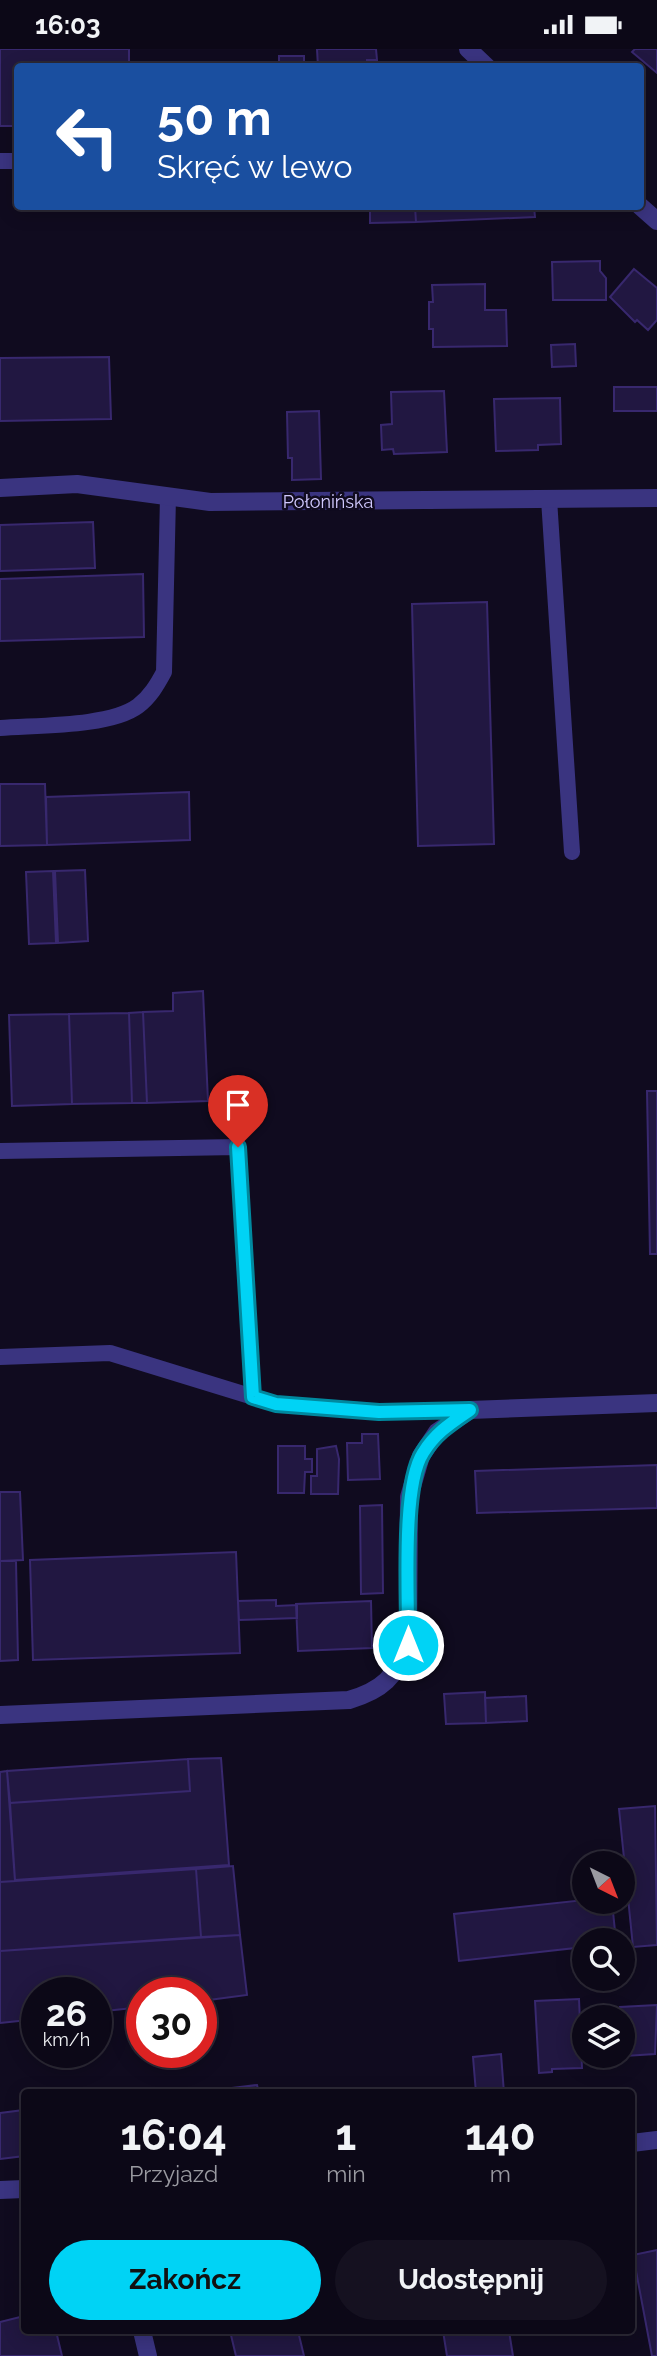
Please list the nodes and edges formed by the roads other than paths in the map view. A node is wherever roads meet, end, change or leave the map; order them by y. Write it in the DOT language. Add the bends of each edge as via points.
graph roads {
  1 [pos="468,49"];
  2 [pos="483,63"];
  3 [pos="0,488"];
  4 [pos="168,497"];
  5 [pos="657,498"];
  6 [pos="549,499"];
  7 [pos="0,728"];
  8 [pos="572,852"];
  9 [pos="0,1151"];
  10 [pos="0,1357"];
  11 [pos="253,1397"];
  12 [pos="657,1403"];
  13 [pos="470,1410"];
  14 [pos="0,1715"];
  15 [pos="657,2140"];
  16 [pos="635,2143"];
  17 [pos="21,2189"];
  18 [pos="0,2190"];
  19 [pos="143,2334"];
  20 [pos="148,2356"];
  1 -- 2 [label="street"];
  3 -- 4 [label="street, Połonińska" via="77,484"];
  4 -- 6 [label="street, Połonińska" via="210,502"];
  4 -- 7 [label="lane" via="164,671 155,689 137,707 114,718"];
  5 -- 6 [label="street, Połonińska"];
  6 -- 8 [label="lane"];
  9 -- 11 [label="lane" via="238,1147"];
  10 -- 11 [label="lane" via="110,1353"];
  11 -- 13 [label="lane" via="276,1404 379,1412"];
  12 -- 13 [label="street"];
  13 -- 14 [label="street" via="437,1432 421,1455 409,1497 408,1645 387,1683 349,1700"];
  15 -- 16 [label="street"];
  17 -- 18 [label="street"];
  19 -- 20 [label="street"];
}
